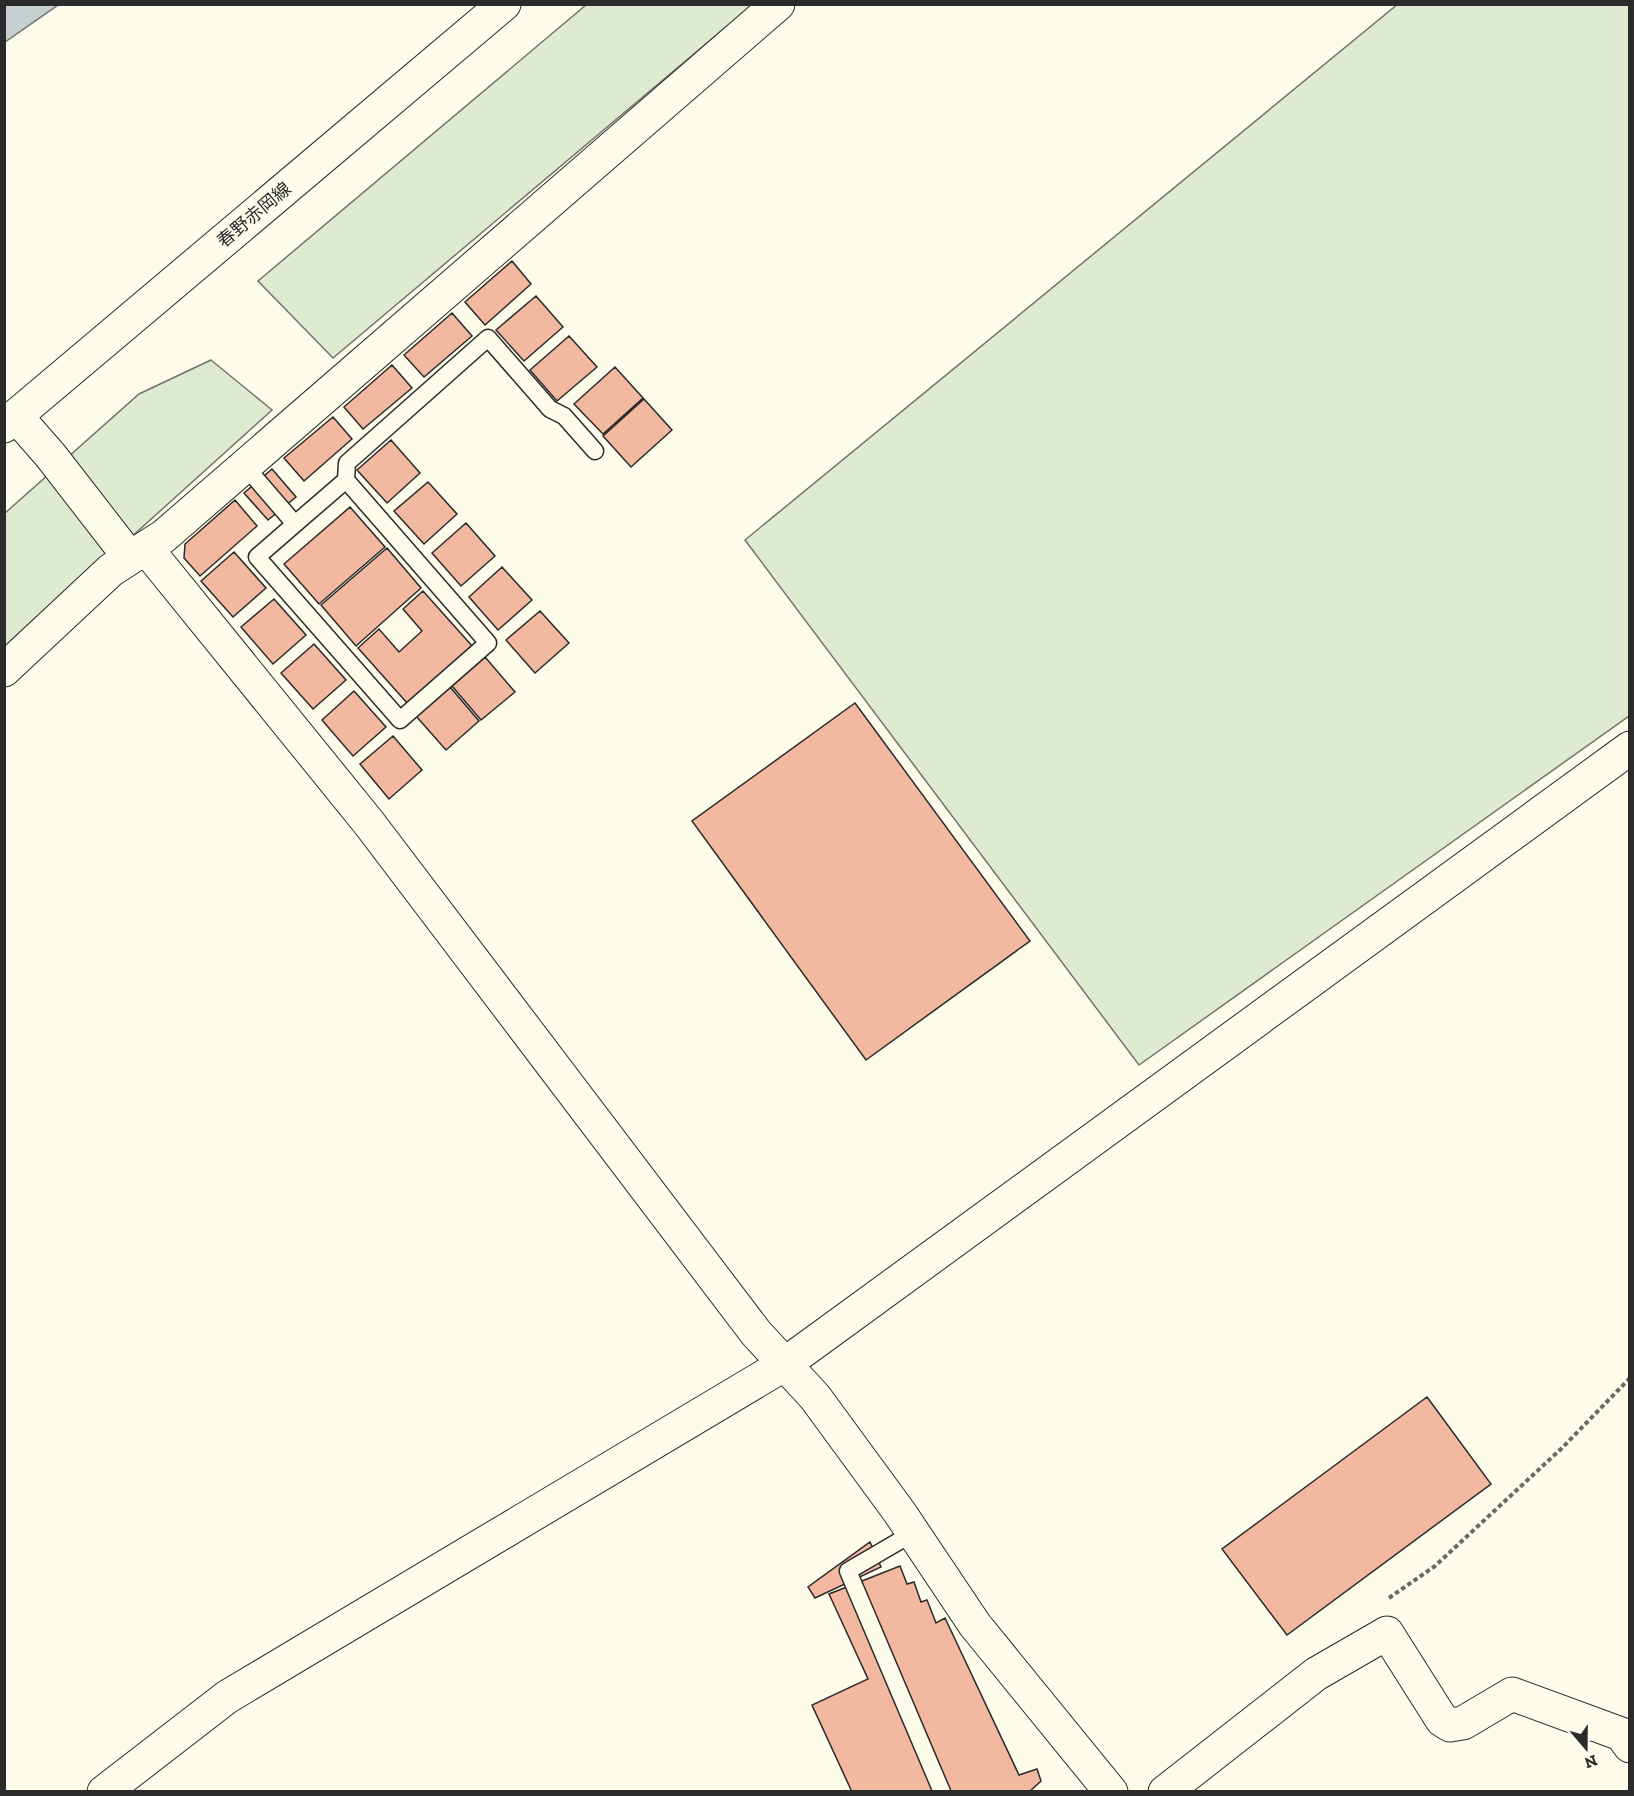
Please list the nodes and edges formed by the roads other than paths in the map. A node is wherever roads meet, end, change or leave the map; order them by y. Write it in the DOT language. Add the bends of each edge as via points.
graph roads {
  1 [pos="504,4"];
  2 [pos="778,4"];
  3 [pos="10,421"];
  4 [pos="595,452"];
  5 [pos="245,466"];
  6 [pos="346,480"];
  7 [pos="295,524"];
  8 [pos="138,553"];
  9 [pos="4,670"];
  10 [pos="1629,748"];
  11 [pos="784,1364"];
  12 [pos="913,1533"];
  13 [pos="1629,1746"];
  14 [pos="104,1791"];
  15 [pos="942,1791"];
  16 [pos="1111,1791"];
  17 [pos="1165,1791"];
  1 -- 3 [label="street, 春野赤岡線"];
  2 -- 5 [label="street"];
  3 -- 8 [label="street" via="51,456"];
  4 -- 6 [label="lane" via="564,416 550,409 488,338 347,463"];
  5 -- 7 [label="lane"];
  5 -- 8 [label="street" via="164,536"];
  6 -- 7 [label="lane"];
  6 -- 7 [label="lane" via="488,642 400,720 257,557"];
  8 -- 9 [label="street" via="111,570"];
  8 -- 11 [label="street" via="369,823 756,1333"];
  10 -- 11 [label="street"];
  11 -- 12 [label="street" via="814,1397"];
  11 -- 14 [label="street" via="227,1697"];
  12 -- 15 [label="lane" via="848,1572"];
  12 -- 16 [label="street" via="975,1625"];
  13 -- 17 [label="street" via="1621,1734 1512,1695 1463,1723 1450,1725 1442,1720 1387,1633 1316,1674"];
}
